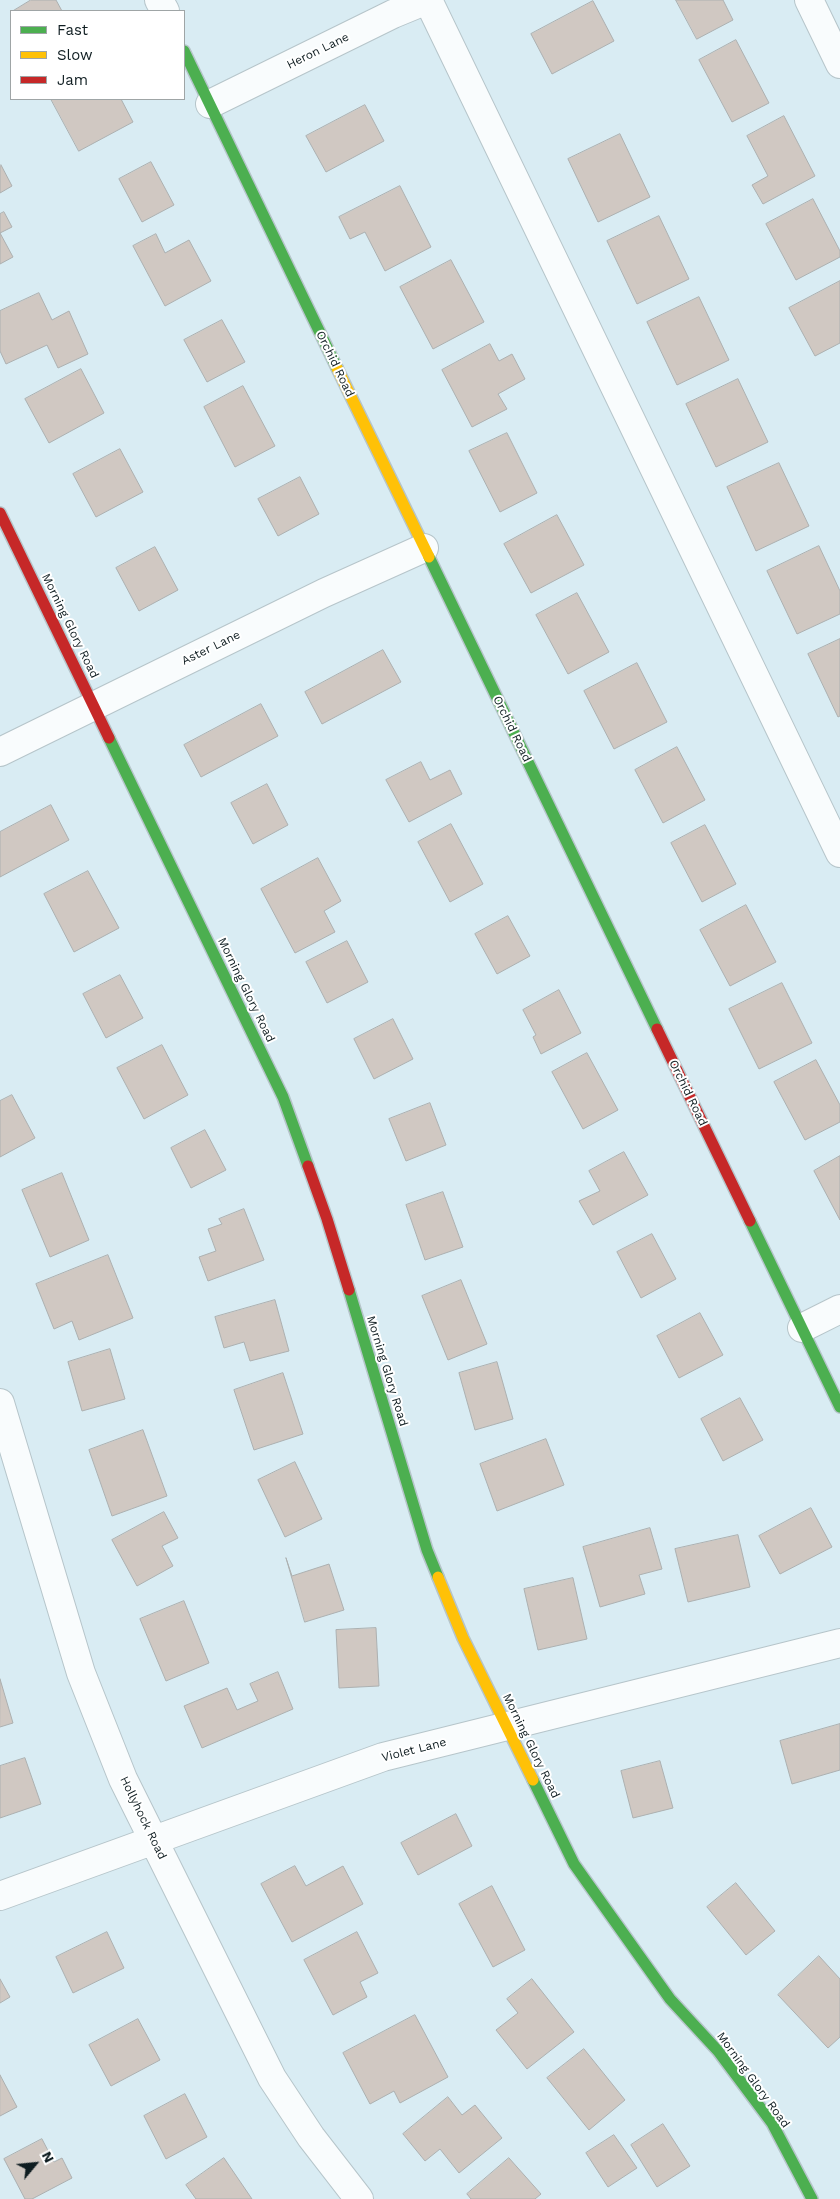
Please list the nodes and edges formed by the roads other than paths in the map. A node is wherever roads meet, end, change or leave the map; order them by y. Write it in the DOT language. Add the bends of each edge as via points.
graph roads {
  1 [pos="428,0"];
  2 [pos="809,0"];
  3 [pos="185,53"];
  4 [pos="840,64"];
  5 [pos="210,104"];
  6 [pos="0,513"];
  7 [pos="424,548"];
  8 [pos="93,706"];
  9 [pos="0,752"];
  10 [pos="840,853"];
  11 [pos="840,1309"];
  12 [pos="802,1328"];
  13 [pos="0,1404"];
  14 [pos="840,1407"];
  15 [pos="840,1643"];
  16 [pos="506,1727"];
  17 [pos="155,1840"];
  18 [pos="0,1896"];
  19 [pos="359,2199"];
  20 [pos="812,2199"];
  1 -- 5 [label="street, Heron Lane"];
  1 -- 10 [label="street"];
  2 -- 4 [label="street"];
  3 -- 5 [label="street, Orchid Road"];
  5 -- 7 [label="street, Orchid Road"];
  6 -- 8 [label="street, Morning Glory Road"];
  7 -- 8 [label="street, Aster Lane"];
  7 -- 12 [label="street, Orchid Road"];
  8 -- 9 [label="street, Aster Lane"];
  8 -- 16 [label="street, Morning Glory Road" via="283,1097 327,1219 427,1550 463,1638"];
  11 -- 12 [label="street"];
  12 -- 14 [label="street, Orchid Road"];
  13 -- 17 [label="street, Hollyhock Road" via="81,1673 123,1779"];
  15 -- 16 [label="street, Violet Lane"];
  16 -- 17 [label="street, Violet Lane" via="383,1757"];
  16 -- 20 [label="street, Morning Glory Road" via="574,1864 670,1998 718,2051 772,2124"];
  17 -- 18 [label="street, Violet Lane"];
  17 -- 19 [label="street, Hollyhock Road" via="272,2078 311,2137"];
}
